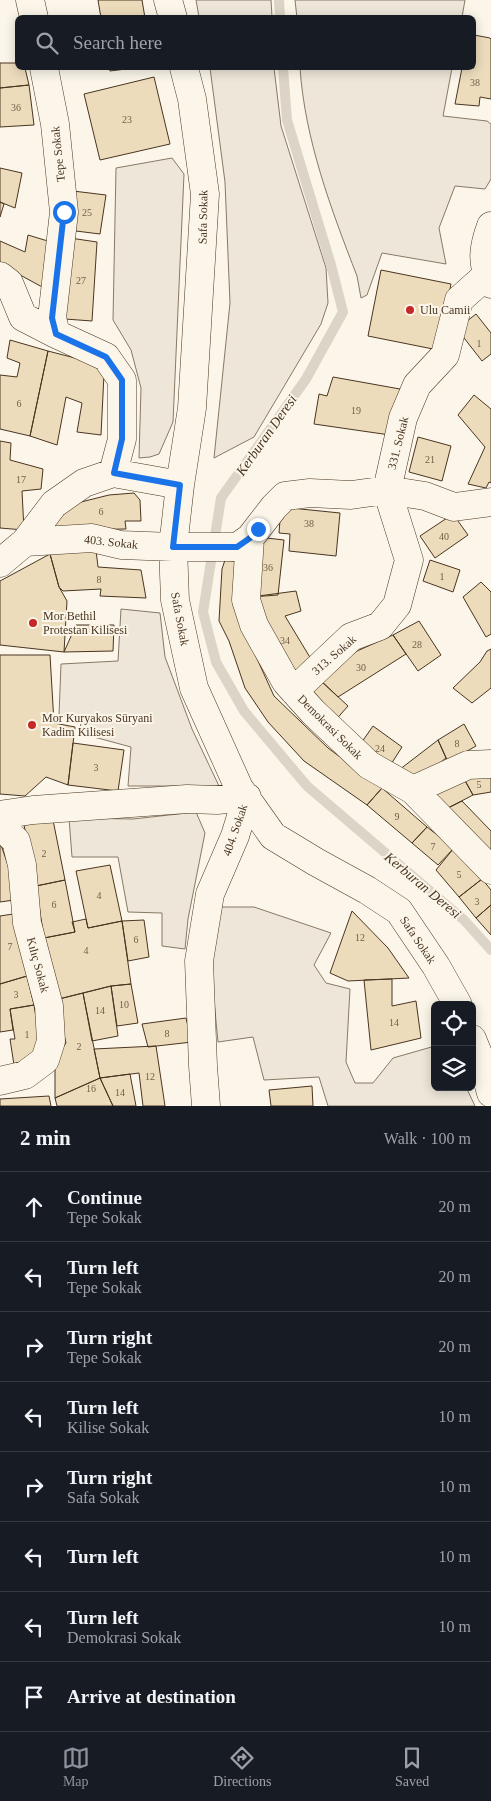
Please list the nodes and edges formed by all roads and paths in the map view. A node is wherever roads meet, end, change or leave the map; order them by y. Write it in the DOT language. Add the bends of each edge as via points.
graph roads {
  1 [pos="30,0"];
  2 [pos="168,0"];
  3 [pos="33,15"];
  4 [pos="172,15"];
  5 [pos="44,70"];
  6 [pos="184,70"];
  7 [pos="491,226"];
  8 [pos="0,276"];
  9 [pos="489,280"];
  10 [pos="56,334"];
  11 [pos="114,473"];
  12 [pos="180,485"];
  13 [pos="386,490"];
  14 [pos="491,502"];
  15 [pos="25,542"];
  16 [pos="243,542"];
  17 [pos="185,547"];
  18 [pos="0,564"];
  19 [pos="294,691"];
  20 [pos="491,764"];
  21 [pos="413,790"];
  22 [pos="246,797"];
  23 [pos="0,814"];
  24 [pos="0,825"];
  25 [pos="491,870"];
  26 [pos="456,1001"];
  27 [pos="475,1046"];
  28 [pos="0,1081"];
  29 [pos="491,1093"];
  30 [pos="206,1106"];
  1 -- 3 [label="street"];
  2 -- 4 [label="street"];
  5 -- 10 [label="street, Tepe Sokak" via="55,124 64,212 52,318"];
  6 -- 12 [label="street, Safa Sokak" via="192,100 205,194 192,408"];
  7 -- 9 [label="street" via="484,250"];
  8 -- 10 [label="street" via="9,283 23,317"];
  9 -- 13 [label="street, 331. Sokak" via="459,300 445,355 417,385 403,418"];
  10 -- 11 [label="street" via="106,357 122,380 122,439"];
  11 -- 12 [label="street"];
  11 -- 15 [label="street" via="84,483 54,504"];
  12 -- 17 [label="street, Safa Sokak"];
  13 -- 14 [label="street" via="426,496 454,507"];
  13 -- 16 [label="street" via="351,495 310,492 285,496"];
  13 -- 19 [label="street, 313. Sokak" via="409,560 397,605 380,626 351,637"];
  15 -- 17 [label="street, 403. Sokak" via="92,538 121,545"];
  15 -- 18 [label="street"];
  16 -- 17 [label="street, 403. Sokak"];
  16 -- 19 [label="street, Demokrasi Sokak" via="246,600 254,625"];
  17 -- 22 [label="street, Safa Sokak" via="175,600 194,688"];
  19 -- 21 [label="street, Demokrasi Sokak" via="368,765"];
  20 -- 21 [label="street" via="468,765"];
  21 -- 25 [label="street, Demokrasi Sokak"];
  22 -- 23 [label="street, 404. Sokak"];
  22 -- 26 [label="street, Safa Sokak" via="274,836 399,911"];
  22 -- 30 [label="street, 404. Sokak" via="235,836 210,894 200,961"];
  24 -- 28 [label="street, Kılıç Sokak" via="16,842 22,865 27,923 49,1006 51,1040 45,1060 25,1075"];
  27 -- 29 [label="street"];
}
